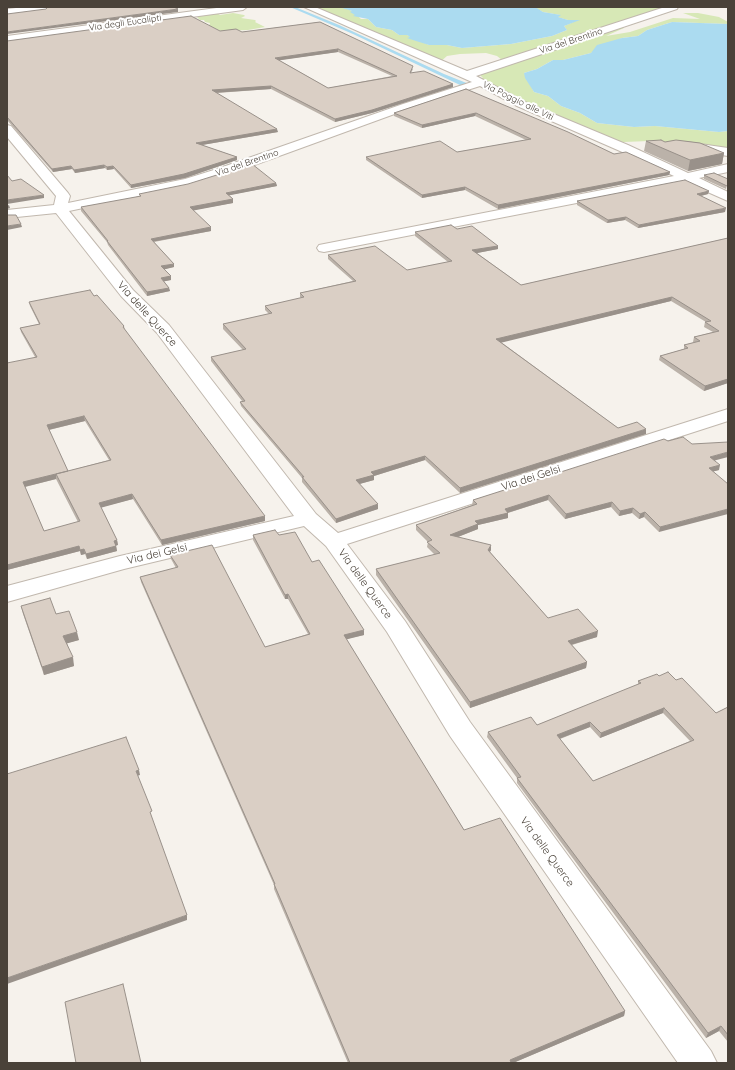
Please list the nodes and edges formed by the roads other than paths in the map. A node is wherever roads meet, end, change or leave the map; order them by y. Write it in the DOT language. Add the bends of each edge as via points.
graph roads {
  1 [pos="46,7"];
  2 [pos="243,7"];
  3 [pos="308,7"];
  4 [pos="674,7"];
  5 [pos="7,12"];
  6 [pos="25,27"];
  7 [pos="35,35"];
  8 [pos="7,39"];
  9 [pos="467,75"];
  10 [pos="480,83"];
  11 [pos="7,129"];
  12 [pos="648,145"];
  13 [pos="674,145"];
  14 [pos="624,148"];
  15 [pos="728,152"];
  16 [pos="728,168"];
  17 [pos="687,178"];
  18 [pos="728,197"];
  19 [pos="60,209"];
  20 [pos="7,214"];
  21 [pos="324,248"];
  22 [pos="728,415"];
  23 [pos="308,519"];
  24 [pos="334,541"];
  25 [pos="7,594"];
  26 [pos="699,1063"];
  1 -- 5 [label="street"];
  2 -- 7 [label="street, Via degli Eucalipti"];
  3 -- 9 [label="street, Via Poggio alle Viti"];
  4 -- 9 [label="street, Via del Brentino"];
  6 -- 7 [label="street"];
  7 -- 8 [label="street, Via degli Eucalipti"];
  9 -- 10 [label="street, Via Poggio alle Viti"];
  10 -- 14 [label="street, Via Poggio alle Viti" via="528,107"];
  10 -- 19 [label="street, Via del Brentino" via="407,106 222,172 161,189"];
  11 -- 19 [label="street" via="63,196"];
  12 -- 14 [label="street"];
  13 -- 15 [label="street"];
  14 -- 17 [label="street, Via Poggio alle Viti"];
  16 -- 17 [label="street"];
  17 -- 18 [label="street, Via Poggio alle Viti"];
  17 -- 21 [label="street"];
  19 -- 20 [label="street, Via del Brentino"];
  19 -- 23 [label="street, Via delle Querce" via="127,293 164,329"];
  22 -- 24 [label="street, Via dei Gelsi"];
  23 -- 24 [label="street, Via delle Querce"];
  23 -- 25 [label="street, Via dei Gelsi" via="120,563"];
  24 -- 26 [label="street, Via delle Querce" via="396,627 460,729"];
}
